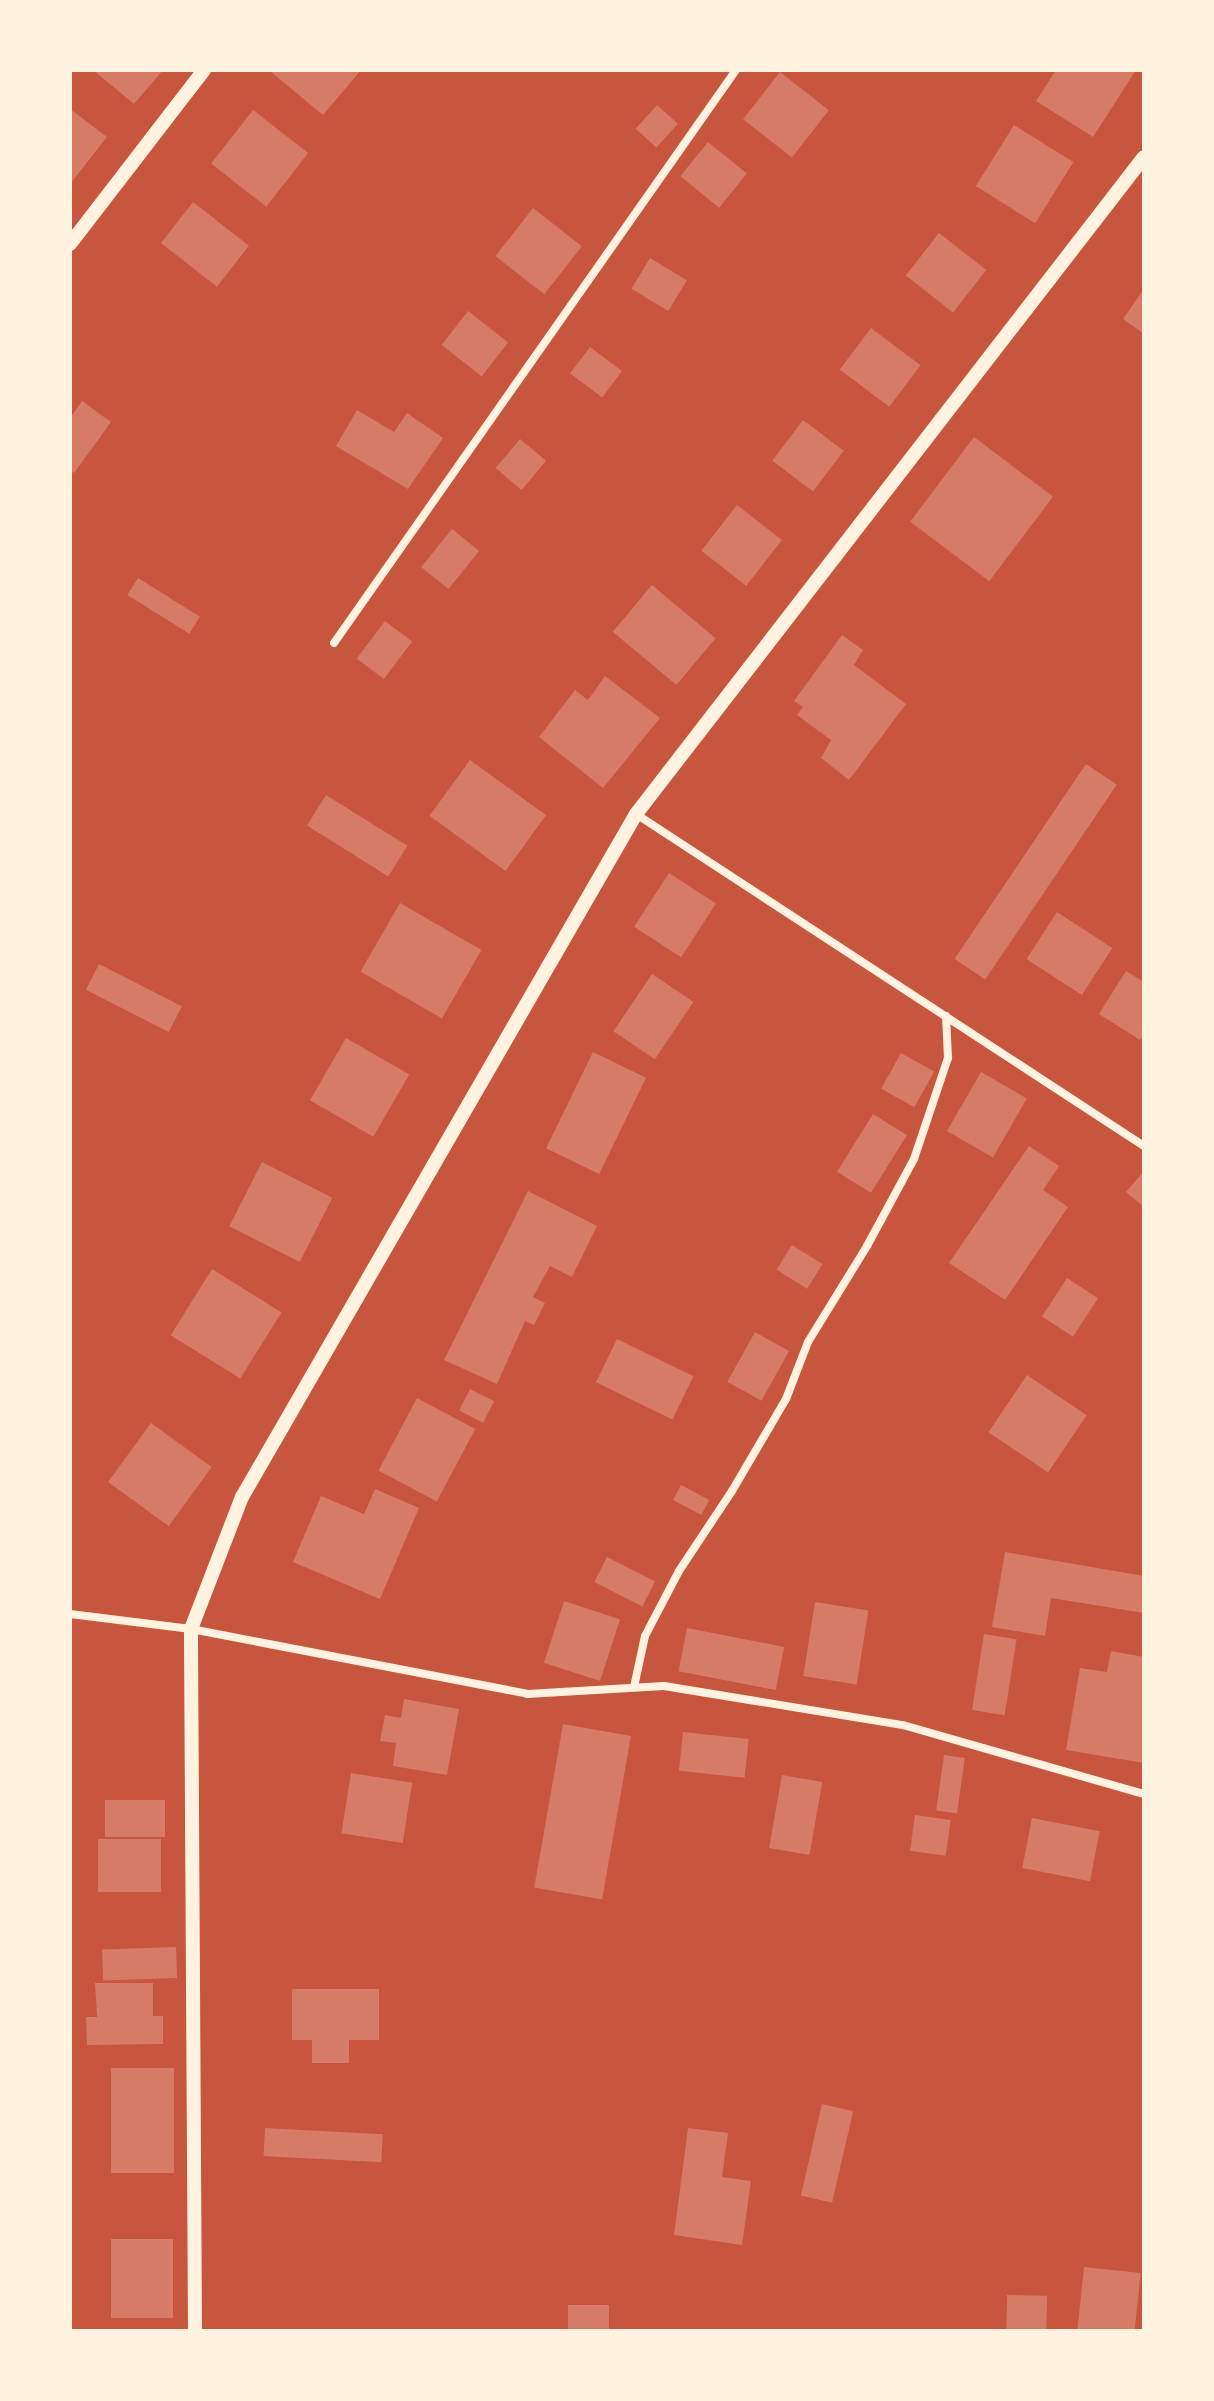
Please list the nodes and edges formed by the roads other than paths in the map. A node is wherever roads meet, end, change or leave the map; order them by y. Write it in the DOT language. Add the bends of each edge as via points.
graph roads {
  1 [pos="204,70"];
  2 [pos="736,70"];
  3 [pos="1144,157"];
  4 [pos="70,244"];
  5 [pos="334,643"];
  6 [pos="636,814"];
  7 [pos="946,1016"];
  8 [pos="1144,1146"];
  9 [pos="70,1614"];
  10 [pos="191,1629"];
  11 [pos="634,1687"];
  12 [pos="1144,1794"];
  13 [pos="195,2331"];
  1 -- 4 [label="street"];
  2 -- 5 [label="street"];
  3 -- 6 [label="street"];
  6 -- 7 [label="street"];
  6 -- 10 [label="street" via="242,1497"];
  7 -- 8 [label="street"];
  7 -- 11 [label="street" via="948,1058 914,1159 808,1342 786,1399 679,1571 645,1636"];
  9 -- 10 [label="street"];
  10 -- 11 [label="street" via="527,1694"];
  10 -- 13 [label="street"];
  11 -- 12 [label="street" via="664,1686 903,1725"];
}
